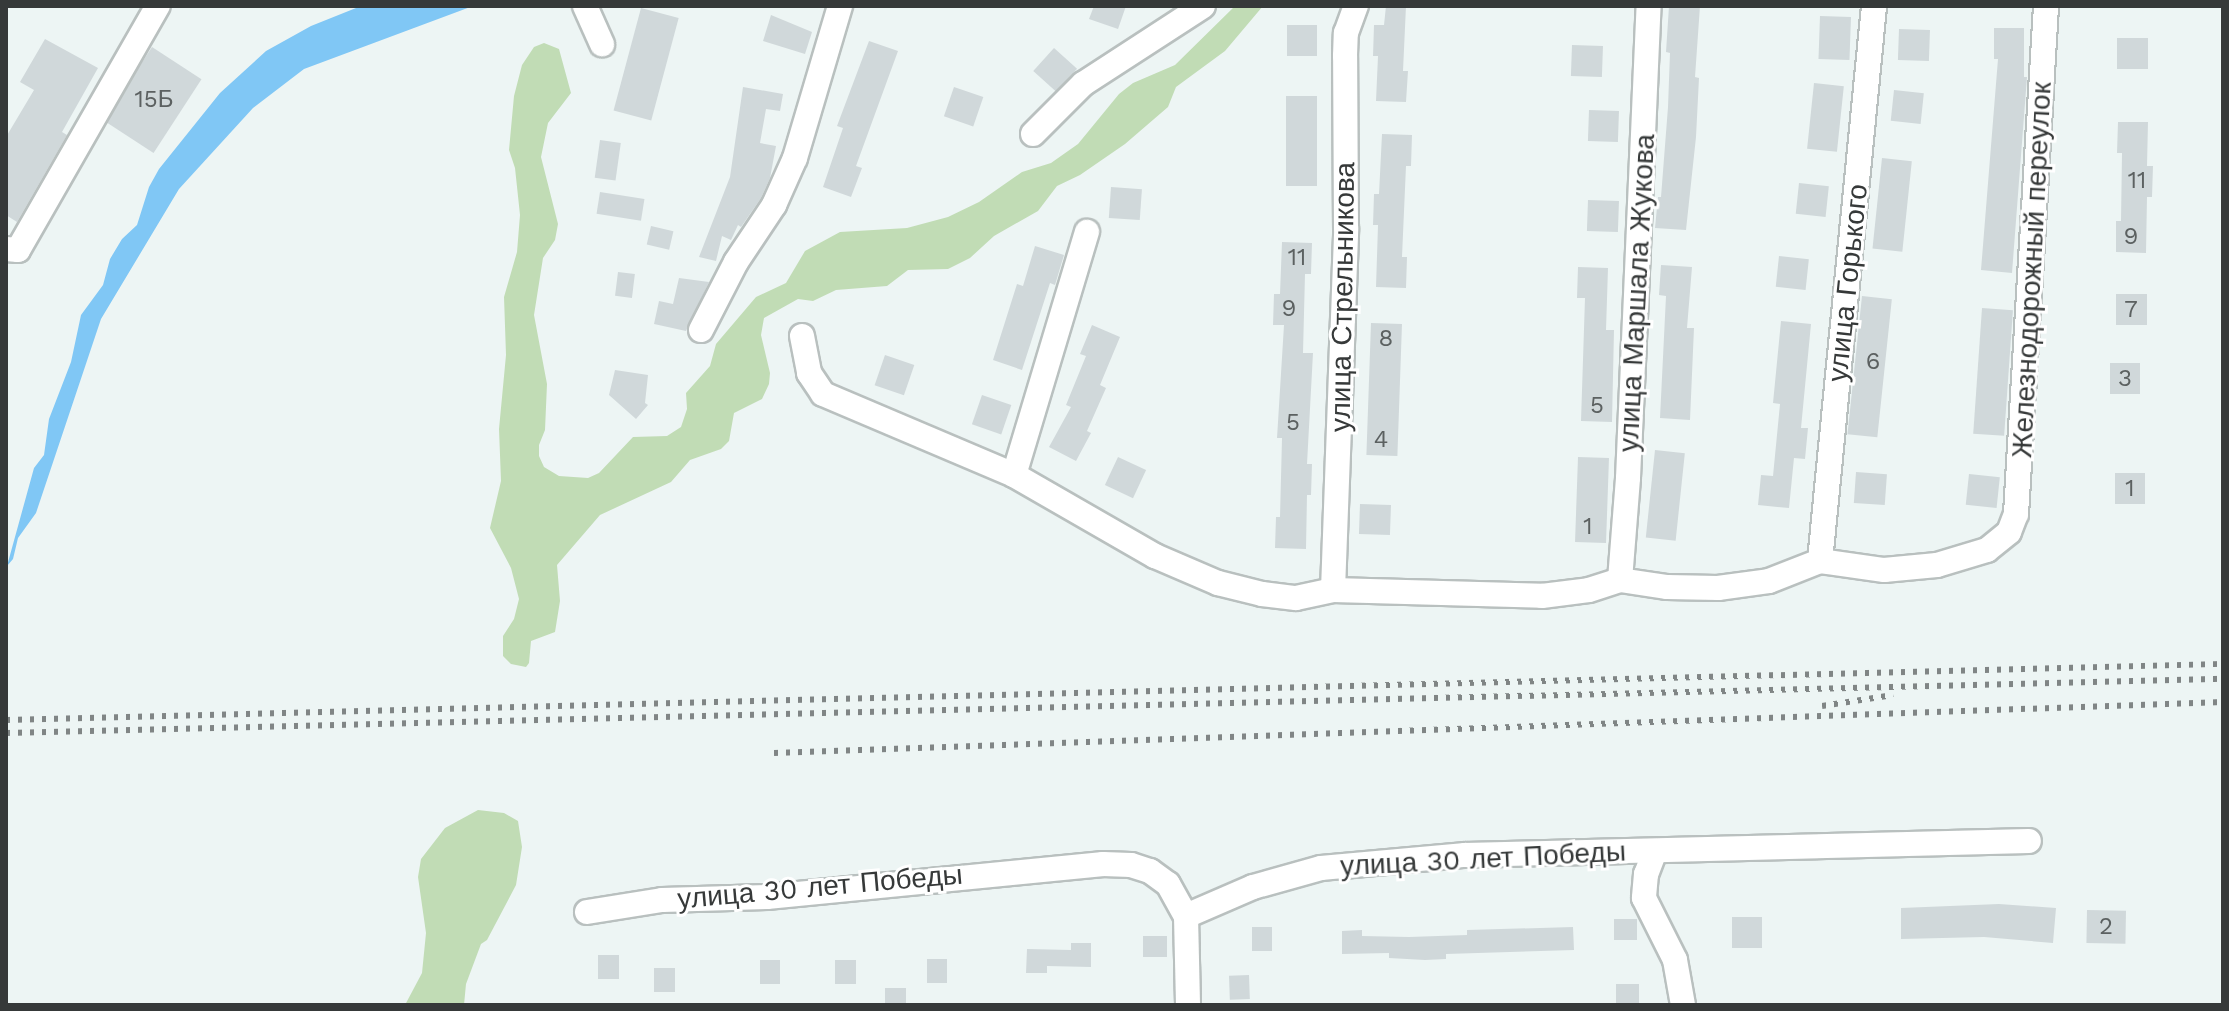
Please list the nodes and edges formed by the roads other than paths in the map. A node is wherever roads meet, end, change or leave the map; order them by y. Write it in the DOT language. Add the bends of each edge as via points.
graph roads {
  1 [pos="158,6"];
  2 [pos="585,6"];
  3 [pos="840,6"];
  4 [pos="1203,6"];
  5 [pos="1356,6"];
  6 [pos="1649,6"];
  7 [pos="1874,6"];
  8 [pos="2046,6"];
  9 [pos="602,44"];
  10 [pos="1033,134"];
  11 [pos="1087,232"];
  12 [pos="12,250"];
  13 [pos="701,330"];
  14 [pos="802,336"];
  15 [pos="1014,475"];
  16 [pos="1820,561"];
  17 [pos="1620,580"];
  18 [pos="1333,590"];
  19 [pos="2029,841"];
  20 [pos="1655,851"];
  21 [pos="587,912"];
  22 [pos="1186,916"];
  23 [pos="1188,1005"];
  24 [pos="1683,1005"];
  1 -- 12 [label="street"];
  2 -- 9 [label="street"];
  3 -- 13 [label="street" via="795,158 774,205 736,262"];
  4 -- 10 [label="street" via="1083,84"];
  5 -- 18 [label="street, улица Стрельникова" via="1345,56 1346,228"];
  6 -- 17 [label="street, улица Маршала Жукова"];
  7 -- 16 [label="street, улица Горького"];
  8 -- 16 [label="street, Железнодорожный переулок" via="2020,486 2009,532 1987,550 1937,565 1884,570"];
  11 -- 15 [label="street"];
  14 -- 15 [label="street" via="809,373 823,394"];
  15 -- 18 [label="street" via="1155,556 1218,583 1296,598"];
  16 -- 17 [label="street" via="1769,581 1718,588"];
  17 -- 18 [label="street" via="1542,596"];
  19 -- 20 [label="street, улица 30 лет Победы"];
  20 -- 22 [label="street, улица 30 лет Победы" via="1465,855 1321,868 1253,887"];
  20 -- 24 [label="street" via="1644,898 1675,960"];
  21 -- 22 [label="street, улица 30 лет Победы" via="662,900 767,897 1103,864 1150,871 1168,884"];
  22 -- 23 [label="street"];
}
